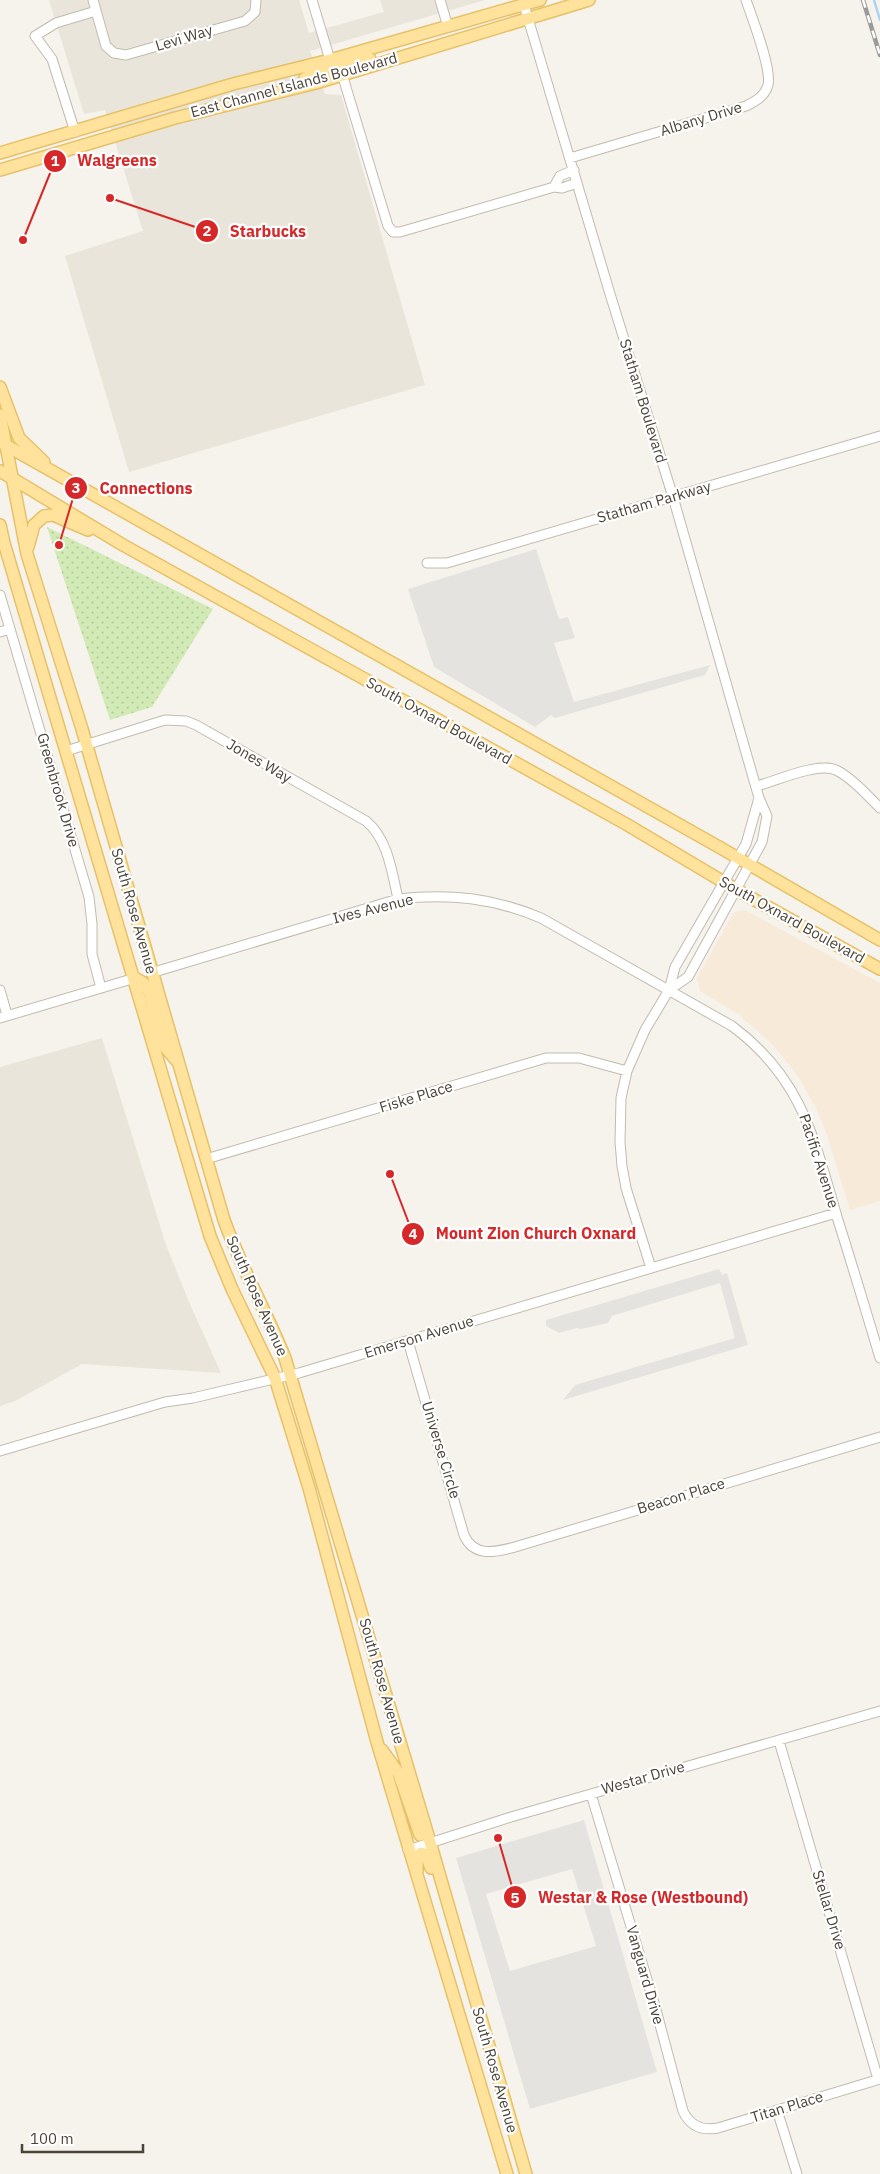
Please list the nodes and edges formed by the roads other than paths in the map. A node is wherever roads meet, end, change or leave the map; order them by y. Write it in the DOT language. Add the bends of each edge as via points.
graph roads {
  1 [pos="93,0"];
  2 [pos="256,0"];
  3 [pos="312,0"];
  4 [pos="440,0"];
  5 [pos="540,0"];
  6 [pos="589,0"];
  7 [pos="746,0"];
  8 [pos="524,5"];
  9 [pos="96,11"];
  10 [pos="528,18"];
  11 [pos="448,27"];
  12 [pos="406,55"];
  13 [pos="330,60"];
  14 [pos="342,74"];
  15 [pos="228,103"];
  16 [pos="74,132"];
  17 [pos="0,152"];
  18 [pos="570,158"];
  19 [pos="0,170"];
  20 [pos="574,170"];
  21 [pos="577,183"];
  22 [pos="554,187"];
  23 [pos="0,387"];
  24 [pos="0,415"];
  25 [pos="880,436"];
  26 [pos="3,443"];
  27 [pos="0,470"];
  28 [pos="12,477"];
  29 [pos="62,477"];
  30 [pos="673,496"];
  31 [pos="0,525"];
  32 [pos="123,545"];
  33 [pos="27,554"];
  34 [pos="427,563"];
  35 [pos="0,595"];
  36 [pos="10,629"];
  37 [pos="0,632"];
  38 [pos="86,744"];
  39 [pos="66,751"];
  40 [pos="757,786"];
  41 [pos="759,798"];
  42 [pos="880,808"];
  43 [pos="737,858"];
  44 [pos="749,865"];
  45 [pos="723,882"];
  46 [pos="737,890"];
  47 [pos="398,899"];
  48 [pos="880,940"];
  49 [pos="880,969"];
  50 [pos="152,973"];
  51 [pos="135,978"];
  52 [pos="101,988"];
  53 [pos="0,990"];
  54 [pos="669,990"];
  55 [pos="4,1017"];
  56 [pos="180,1066"];
  57 [pos="627,1071"];
  58 [pos="206,1159"];
  59 [pos="836,1213"];
  60 [pos="651,1268"];
  61 [pos="408,1340"];
  62 [pos="880,1358"];
  63 [pos="290,1375"];
  64 [pos="275,1378"];
  65 [pos="880,1437"];
  66 [pos="0,1451"];
  67 [pos="482,1552"];
  68 [pos="880,1712"];
  69 [pos="779,1741"];
  70 [pos="377,1742"];
  71 [pos="591,1794"];
  72 [pos="430,1842"];
  73 [pos="408,1850"];
  74 [pos="416,1875"];
  75 [pos="448,1904"];
  76 [pos="879,2079"];
  77 [pos="777,2110"];
  78 [pos="693,2125"];
  79 [pos="507,2174"];
  80 [pos="526,2174"];
  81 [pos="797,2174"];
  1 -- 9 [label="street"];
  2 -- 9 [label="street, Levi Way" via="255,12 245,21 119,55 110,52"];
  3 -- 13 [label="street"];
  4 -- 11 [label="street"];
  5 -- 8 [label="main road, East Channel Islands Boulevard"];
  6 -- 10 [label="main road, East Channel Islands Boulevard"];
  7 -- 18 [label="street, Albany Drive" via="768,71 768,84 761,97 746,106"];
  8 -- 10 [label="street, Statham Boulevard"];
  8 -- 11 [label="main road, East Channel Islands Boulevard"];
  9 -- 16 [label="street" via="56,23 35,36 52,59"];
  10 -- 12 [label="main road, East Channel Islands Boulevard"];
  10 -- 18 [label="street, Statham Boulevard"];
  11 -- 12 [label="main road" via="446,34"];
  11 -- 13 [label="main road, East Channel Islands Boulevard"];
  12 -- 13 [label="main road" via="377,57 345,65"];
  12 -- 14 [label="main road, East Channel Islands Boulevard"];
  13 -- 15 [label="main road" via="324,71 313,76 241,95"];
  13 -- 16 [label="main road, East Channel Islands Boulevard" via="233,84"];
  14 -- 15 [label="main road, East Channel Islands Boulevard"];
  14 -- 22 [label="street" via="388,226 393,232"];
  15 -- 19 [label="main road, East Channel Islands Boulevard"];
  16 -- 17 [label="main road, East Channel Islands Boulevard"];
  18 -- 20 [label="street, Statham Boulevard"];
  20 -- 21 [label="street, Statham Boulevard"];
  20 -- 22 [label="street" via="560,176"];
  21 -- 22 [label="street"];
  21 -- 30 [label="street, Statham Boulevard"];
  23 -- 29 [label="main road" via="20,438"];
  24 -- 26 [label="main road, South Rose Avenue"];
  25 -- 30 [label="street, Statham Parkway"];
  26 -- 28 [label="main road, South Rose Avenue"];
  26 -- 29 [label="main road, South Oxnard Boulevard"];
  27 -- 28 [label="main road, South Oxnard Boulevard"];
  28 -- 32 [label="main road, South Oxnard Boulevard"];
  28 -- 33 [label="main road, South Rose Avenue"];
  29 -- 43 [label="main road, South Oxnard Boulevard"];
  30 -- 34 [label="street, Statham Parkway" via="447,563"];
  30 -- 40 [label="street, Statham Boulevard"];
  31 -- 39 [label="main road, South Rose Avenue"];
  32 -- 33 [label="main road" via="53,515 44,516 34,525"];
  32 -- 45 [label="main road, South Oxnard Boulevard" via="626,824"];
  33 -- 38 [label="main road, South Rose Avenue"];
  35 -- 36 [label="street, Greenbrook Drive"];
  36 -- 37 [label="street"];
  36 -- 52 [label="street, Greenbrook Drive" via="89,897 92,954"];
  38 -- 39 [label="street, Jones Way"];
  38 -- 47 [label="street, Jones Way" via="165,720 196,725 373,827 383,842"];
  38 -- 50 [label="main road, South Rose Avenue"];
  39 -- 51 [label="main road, South Rose Avenue"];
  40 -- 41 [label="street, Statham Boulevard"];
  40 -- 42 [label="street" via="828,768 852,781"];
  41 -- 43 [label="street, Statham Boulevard" via="749,836"];
  41 -- 44 [label="street, Statham Boulevard" via="767,816 766,831"];
  43 -- 44 [label="main road, South Oxnard Boulevard"];
  43 -- 45 [label="street, Statham Boulevard"];
  44 -- 46 [label="street, Statham Boulevard"];
  44 -- 48 [label="main road, South Oxnard Boulevard"];
  45 -- 46 [label="main road, South Oxnard Boulevard"];
  45 -- 54 [label="street, Statham Boulevard" via="675,966"];
  46 -- 49 [label="main road, South Oxnard Boulevard"];
  46 -- 54 [label="street, Statham Boulevard" via="688,977"];
  47 -- 50 [label="street, Ives Avenue"];
  47 -- 54 [label="street, Ives Avenue" via="458,896 480,898 520,910 541,918"];
  50 -- 56 [label="main road, South Rose Avenue"];
  51 -- 52 [label="street"];
  51 -- 56 [label="main road" via="148,988 165,1047"];
  51 -- 64 [label="main road, South Rose Avenue" via="213,1242"];
  52 -- 55 [label="street"];
  53 -- 55 [label="street"];
  54 -- 57 [label="street, Statham Boulevard" via="645,1030"];
  54 -- 59 [label="street, Pacific Avenue" via="741,1032 784,1077 812,1131"];
  56 -- 58 [label="main road, South Rose Avenue"];
  57 -- 58 [label="street, Fiske Place" via="579,1058 546,1058"];
  57 -- 60 [label="street, Statham Boulevard" via="619,1118 622,1166"];
  58 -- 63 [label="main road, South Rose Avenue" via="233,1245 271,1323"];
  59 -- 60 [label="street, Emerson Avenue"];
  59 -- 62 [label="street, Pacific Avenue"];
  60 -- 61 [label="street, Emerson Avenue"];
  61 -- 63 [label="street, Emerson Avenue"];
  61 -- 67 [label="street, Universe Circle" via="464,1536 470,1545"];
  63 -- 64 [label="street, Emerson Avenue"];
  63 -- 72 [label="main road, South Rose Avenue"];
  64 -- 66 [label="street, Emerson Avenue" via="165,1402"];
  64 -- 70 [label="main road, South Rose Avenue" via="309,1488"];
  65 -- 67 [label="street, Beacon Place" via="515,1547"];
  68 -- 69 [label="street, Westar Drive"];
  69 -- 71 [label="street, Westar Drive"];
  69 -- 76 [label="street, Stellar Drive"];
  70 -- 72 [label="main road" via="400,1774 421,1837"];
  70 -- 73 [label="main road, South Rose Avenue"];
  71 -- 72 [label="street, Westar Drive"];
  71 -- 78 [label="street, Vanguard Drive" via="683,2111"];
  72 -- 73 [label="street, Westar Drive"];
  72 -- 75 [label="main road, South Rose Avenue"];
  73 -- 74 [label="main road, South Rose Avenue"];
  74 -- 75 [label="main road" via="417,1857 424,1853"];
  74 -- 79 [label="main road, South Rose Avenue"];
  75 -- 80 [label="main road, South Rose Avenue"];
  76 -- 77 [label="street, Titan Place"];
  77 -- 78 [label="street, Titan Place" via="718,2128 704,2129"];
  77 -- 81 [label="street"];
}
